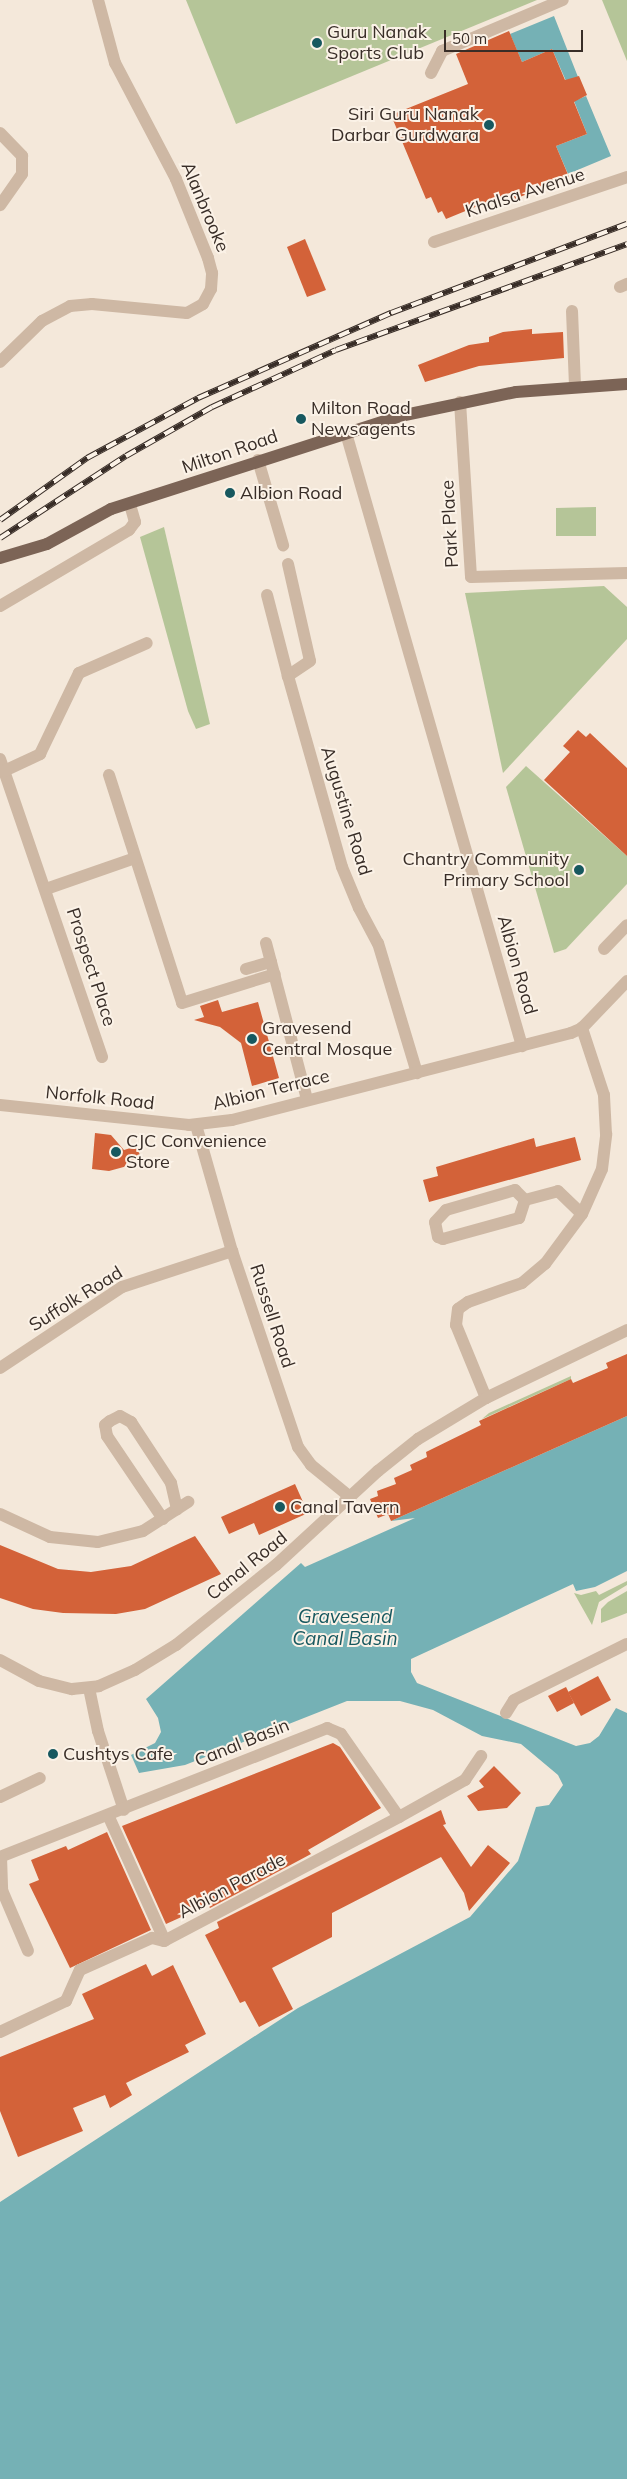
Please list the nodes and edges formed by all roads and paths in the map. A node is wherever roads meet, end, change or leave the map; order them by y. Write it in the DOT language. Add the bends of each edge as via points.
graph roads {
  1 [pos="98,0"];
  2 [pos="563,0"];
  3 [pos="431,73"];
  4 [pos="0,134"];
  5 [pos="627,177"];
  6 [pos="0,205"];
  7 [pos="434,242"];
  8 [pos="572,310"];
  9 [pos="0,362"];
  10 [pos="627,384"];
  11 [pos="575,386"];
  12 [pos="460,402"];
  13 [pos="346,433"];
  14 [pos="258,460"];
  15 [pos="130,504"];
  16 [pos="283,545"];
  17 [pos="4,558"];
  18 [pos="288,564"];
  19 [pos="627,573"];
  20 [pos="267,595"];
  21 [pos="0,606"];
  22 [pos="147,643"];
  23 [pos="288,676"];
  24 [pos="2,765"];
  25 [pos="109,775"];
  26 [pos="135,858"];
  27 [pos="46,889"];
  28 [pos="627,925"];
  29 [pos="266,943"];
  30 [pos="604,949"];
  31 [pos="273,968"];
  32 [pos="246,969"];
  33 [pos="627,981"];
  34 [pos="582,1028"];
  35 [pos="522,1046"];
  36 [pos="102,1057"];
  37 [pos="417,1073"];
  38 [pos="307,1100"];
  39 [pos="0,1105"];
  40 [pos="196,1125"];
  41 [pos="525,1200"];
  42 [pos="582,1214"];
  43 [pos="232,1251"];
  44 [pos="627,1330"];
  45 [pos="0,1368"];
  46 [pos="486,1398"];
  47 [pos="350,1497"];
  48 [pos="0,1514"];
  49 [pos="163,1519"];
  50 [pos="627,1644"];
  51 [pos="0,1660"];
  52 [pos="89,1688"];
  53 [pos="506,1713"];
  54 [pos="481,1756"];
  55 [pos="40,1778"];
  56 [pos="0,1797"];
  57 [pos="124,1810"];
  58 [pos="108,1815"];
  59 [pos="399,1817"];
  60 [pos="0,1857"];
  61 [pos="165,1940"];
  62 [pos="28,1951"];
  63 [pos="0,2032"];
  1 -- 9 [label="street, Alanbrooke" via="113,57 176,179 208,258 212,273 211,291 201,306 187,312 92,304 70,306 42,321"];
  2 -- 3 [label="street" via="442,50"];
  4 -- 6 [label="street" via="22,156 22,174"];
  5 -- 7 [label="street, Khalsa Avenue"];
  8 -- 11 [label="street"];
  10 -- 11 [label="main road, Milton Road"];
  11 -- 12 [label="main road, Milton Road"];
  12 -- 13 [label="main road, Milton Road"];
  12 -- 19 [label="street, Park Place" via="471,577"];
  13 -- 14 [label="main road, Milton Road"];
  13 -- 35 [label="street, Albion Road"];
  14 -- 15 [label="main road, Milton Road"];
  14 -- 16 [label="street"];
  15 -- 17 [label="main road, Milton Road" via="112,509 47,544"];
  15 -- 21 [label="street" via="135,522 128,530"];
  18 -- 23 [label="street" via="310,661"];
  20 -- 23 [label="street, Augustine Road"];
  22 -- 24 [label="street, Prospect Place" via="78,673 40,754 26,763"];
  23 -- 37 [label="street, Augustine Road" via="342,866 378,943"];
  24 -- 27 [label="street, Prospect Place"];
  25 -- 26 [label="street"];
  26 -- 27 [label="street"];
  26 -- 31 [label="street" via="182,1003"];
  27 -- 36 [label="street, Prospect Place"];
  28 -- 30 [label="street"];
  29 -- 31 [label="street"];
  31 -- 32 [label="street"];
  31 -- 38 [label="street"];
  33 -- 34 [label="street, Albion Terrace"];
  34 -- 35 [label="street, Albion Terrace"];
  34 -- 42 [label="street" via="602,1088 606,1119 602,1169"];
  35 -- 37 [label="street, Albion Terrace"];
  37 -- 38 [label="street, Albion Terrace"];
  38 -- 40 [label="street, Albion Terrace" via="232,1120"];
  39 -- 40 [label="street, Norfolk Road"];
  40 -- 43 [label="street, Russell Road"];
  41 -- 41 [label="street" via="520,1218 443,1240 438,1237 435,1222 448,1209 515,1190"];
  41 -- 42 [label="street" via="558,1191"];
  42 -- 46 [label="street" via="558,1248 532,1276 458,1309 456,1325"];
  43 -- 45 [label="street, Suffolk Road" via="122,1287"];
  43 -- 47 [label="street, Russell Road" via="300,1451"];
  44 -- 46 [label="street, Canal Road"];
  46 -- 47 [label="street, Canal Road" via="418,1439"];
  47 -- 52 [label="street, Canal Road" via="304,1542 176,1645 134,1670"];
  48 -- 49 [label="street" via="37,1533 86,1542 123,1538"];
  49 -- 49 [label="street" via="183,1506 171,1483 131,1422 120,1416 110,1420 105,1425 107,1436"];
  50 -- 53 [label="street" via="514,1700"];
  51 -- 52 [label="street, Canal Road" via="48,1685"];
  52 -- 57 [label="street" via="98,1731"];
  54 -- 59 [label="street, Albion Parade" via="465,1780"];
  55 -- 56 [label="street"];
  57 -- 58 [label="street, Canal Basin"];
  57 -- 59 [label="street, Canal Basin" via="327,1728 341,1734"];
  58 -- 60 [label="street, Canal Basin"];
  58 -- 61 [label="street"];
  59 -- 61 [label="street, Albion Parade"];
  60 -- 62 [label="street" via="2,1890"];
  61 -- 63 [label="street, Albion Parade" via="152,1938 80,1970 66,2001"];
}
